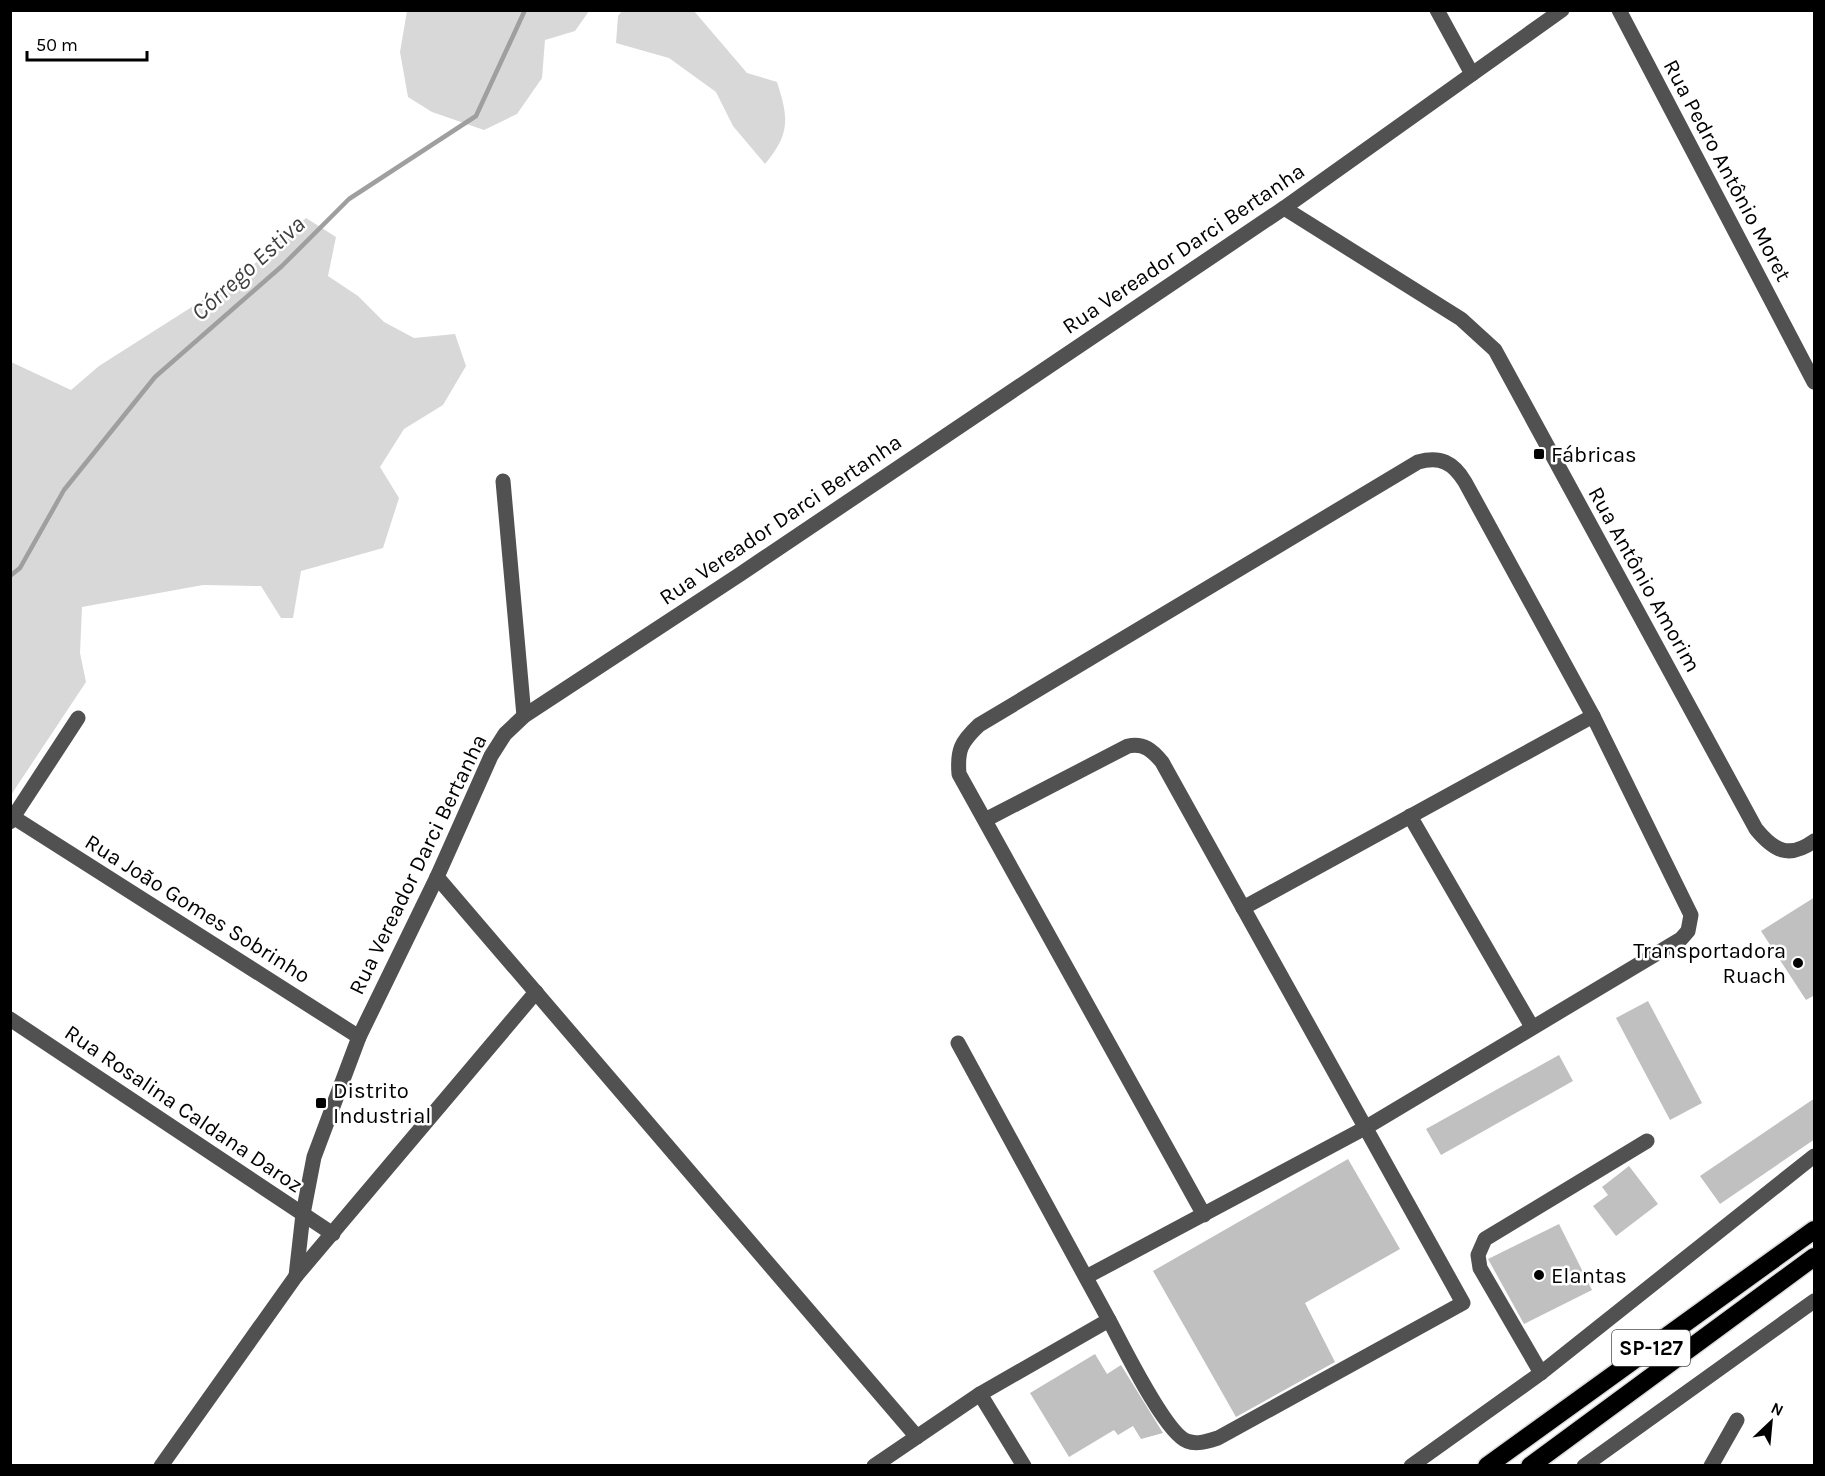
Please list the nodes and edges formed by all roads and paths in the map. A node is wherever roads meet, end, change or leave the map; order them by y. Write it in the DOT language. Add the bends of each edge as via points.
graph roads {
  1 [pos="1437,10"];
  2 [pos="1562,10"];
  3 [pos="1619,10"];
  4 [pos="1472,74"];
  5 [pos="1284,207"];
  6 [pos="1815,382"];
  7 [pos="503,481"];
  8 [pos="524,716"];
  9 [pos="1593,717"];
  10 [pos="78,718"];
  11 [pos="1410,816"];
  12 [pos="12,820"];
  13 [pos="985,820"];
  14 [pos="1815,841"];
  15 [pos="437,877"];
  16 [pos="1243,908"];
  17 [pos="536,992"];
  18 [pos="10,1019"];
  19 [pos="1532,1027"];
  20 [pos="359,1037"];
  21 [pos="958,1043"];
  22 [pos="1365,1128"];
  23 [pos="1647,1142"];
  24 [pos="1815,1156"];
  25 [pos="303,1214"];
  26 [pos="1204,1215"];
  27 [pos="1815,1230"];
  28 [pos="333,1234"];
  29 [pos="1815,1257"];
  30 [pos="296,1276"];
  31 [pos="1086,1277"];
  32 [pos="1815,1301"];
  33 [pos="1109,1320"];
  34 [pos="1541,1373"];
  35 [pos="980,1394"];
  36 [pos="1737,1420"];
  37 [pos="916,1437"];
  38 [pos="161,1466"];
  39 [pos="874,1466"];
  40 [pos="1024,1466"];
  41 [pos="1411,1466"];
  42 [pos="1487,1466"];
  43 [pos="1530,1466"];
  44 [pos="1584,1466"];
  45 [pos="1711,1466"];
  1 -- 4 [label="street"];
  2 -- 4 [label="street, Rua Vereador Darci Bertanha"];
  3 -- 6 [label="street, Rua Pedro Antônio Moret"];
  4 -- 5 [label="street, Rua Vereador Darci Bertanha"];
  5 -- 8 [label="street, Rua Vereador Darci Bertanha"];
  5 -- 14 [label="street, Rua Antônio Amorim" via="1461,319 1495,350 1756,829 1770,846 1786,852"];
  7 -- 8 [label="street"];
  8 -- 15 [label="street, Rua Vereador Darci Bertanha" via="505,734 491,756"];
  9 -- 11 [label="street"];
  9 -- 13 [label="street" via="1458,470 1445,460 1430,459 1418,462 979,725 966,737 957,754 959,774"];
  9 -- 19 [label="street" via="1691,915 1691,922 1681,939"];
  10 -- 12 [label="street"];
  11 -- 16 [label="street"];
  11 -- 19 [label="street"];
  12 -- 20 [label="street, Rua João Gomes Sobrinho"];
  13 -- 16 [label="street" via="1128,746 1145,747 1162,762"];
  13 -- 26 [label="street"];
  15 -- 17 [label="street"];
  15 -- 20 [label="street, Rua Vereador Darci Bertanha"];
  16 -- 22 [label="street"];
  17 -- 28 [label="street, Rua Vereador Darci Bertanha"];
  17 -- 37 [label="street"];
  18 -- 25 [label="street, Rua Rosalina Caldana Daroz"];
  19 -- 22 [label="street"];
  20 -- 25 [label="street, Rua Vereador Darci Bertanha" via="314,1157"];
  21 -- 31 [label="street"];
  22 -- 26 [label="street"];
  22 -- 33 [label="street" via="1463,1303 1218,1438 1202,1443 1176,1435"];
  23 -- 34 [label="street" via="1485,1239 1480,1246 1480,1268"];
  24 -- 34 [label="street"];
  25 -- 28 [label="street, Rua Rosalina Caldana Daroz"];
  25 -- 30 [label="street, Rua Vereador Darci Bertanha"];
  26 -- 31 [label="street"];
  27 -- 42 [label="highway, SP-127"];
  28 -- 30 [label="street, Rua Vereador Darci Bertanha"];
  29 -- 43 [label="highway, SP-127"];
  30 -- 38 [label="street, Rua Vereador Darci Bertanha"];
  31 -- 33 [label="street"];
  32 -- 44 [label="street"];
  33 -- 35 [label="street"];
  34 -- 41 [label="street"];
  35 -- 37 [label="street"];
  35 -- 40 [label="street"];
  36 -- 45 [label="street"];
  37 -- 39 [label="street"];
}
